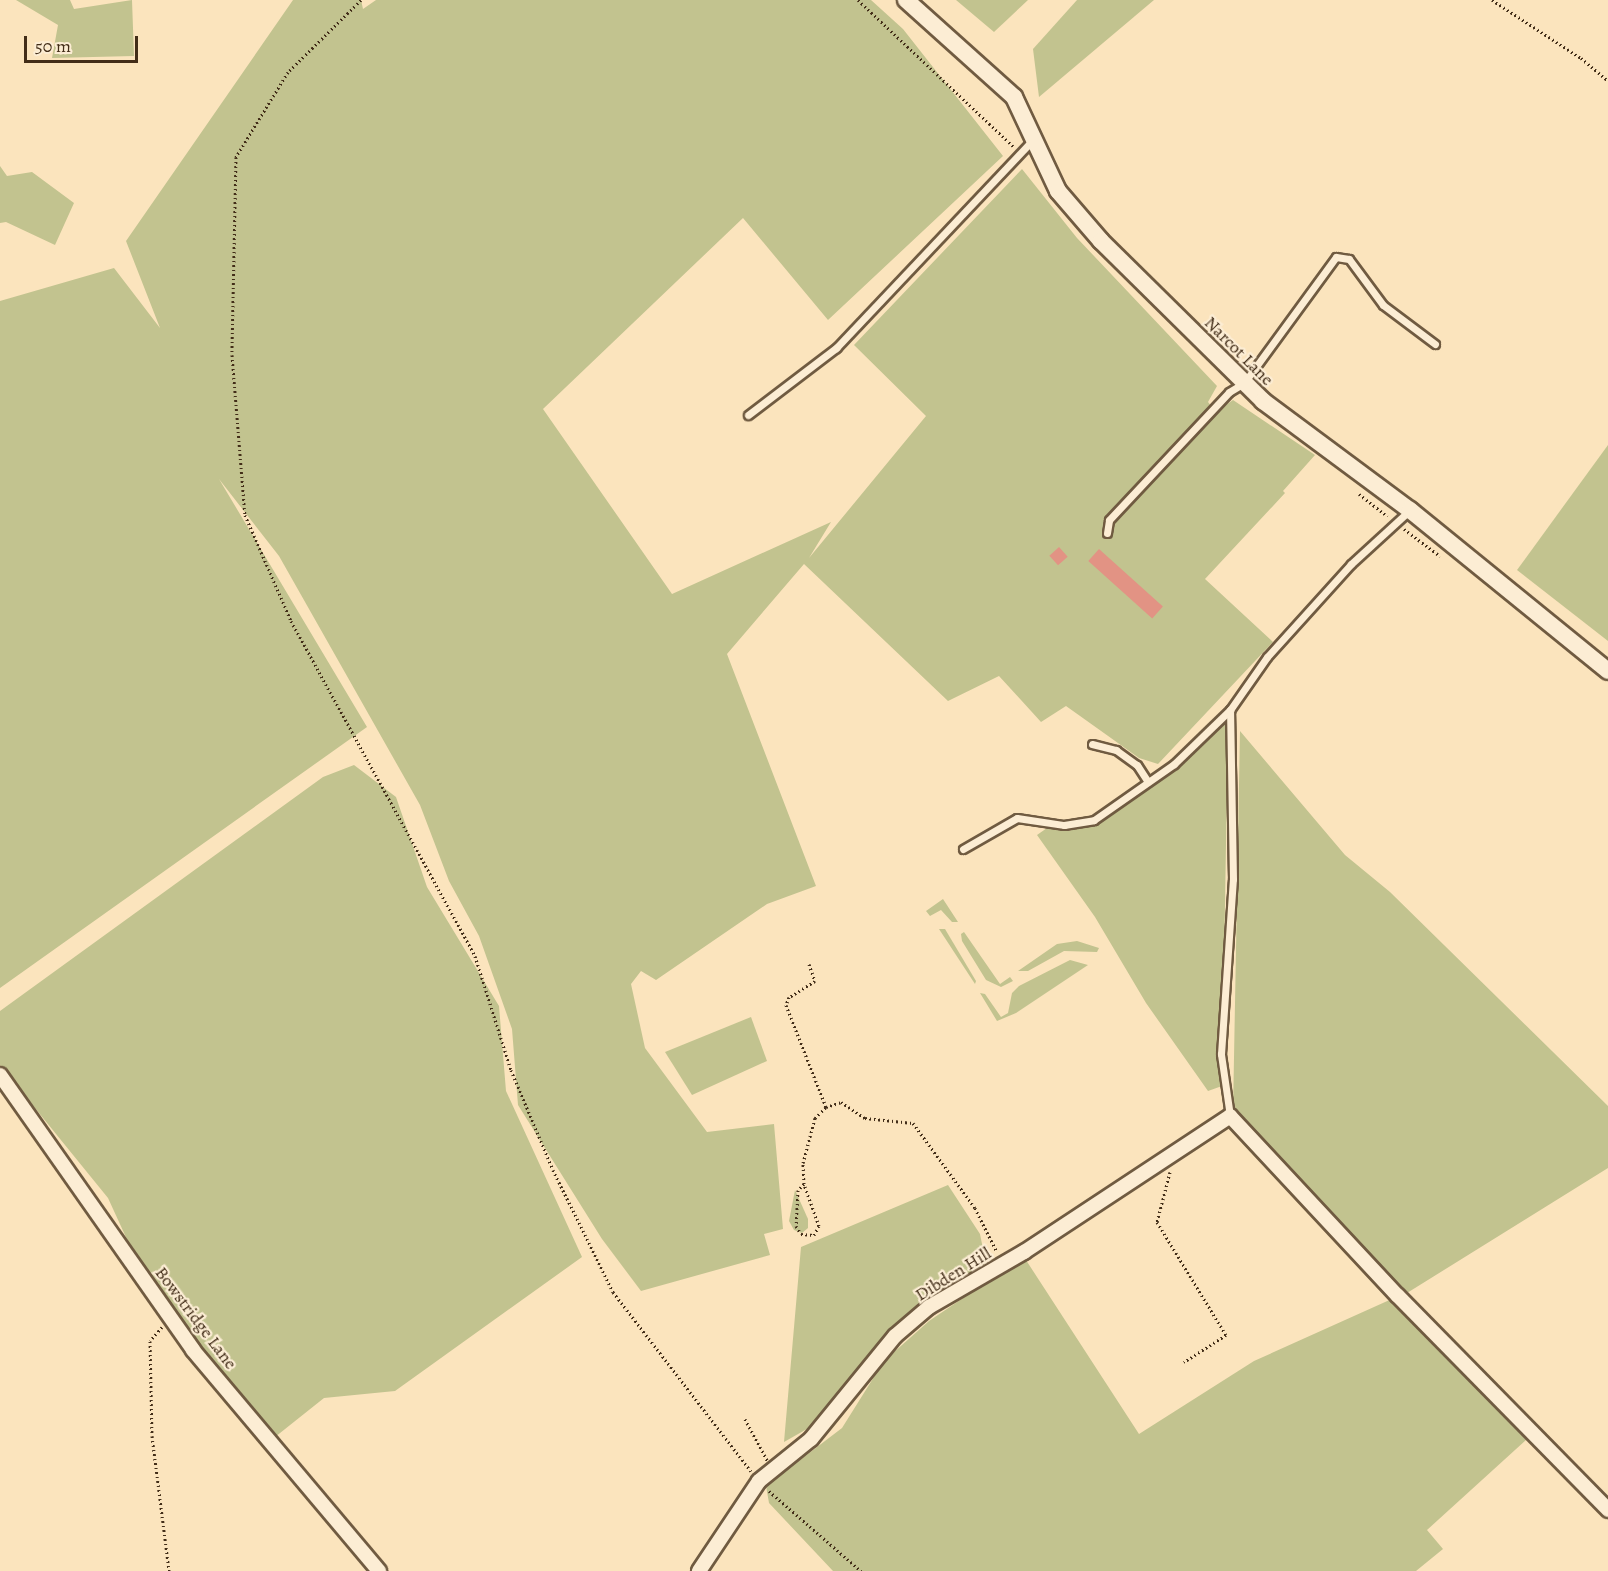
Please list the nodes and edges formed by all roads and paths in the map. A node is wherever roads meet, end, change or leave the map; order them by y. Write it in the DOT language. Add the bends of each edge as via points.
graph roads {
  1 [pos="362,0"];
  2 [pos="906,0"];
  3 [pos="1492,0"];
  4 [pos="1608,81"];
  5 [pos="1034,139"];
  6 [pos="1435,344"];
  7 [pos="1244,383"];
  8 [pos="748,415"];
  9 [pos="1410,510"];
  10 [pos="1107,533"];
  11 [pos="1608,671"];
  12 [pos="1230,710"];
  13 [pos="1092,744"];
  14 [pos="1148,782"];
  15 [pos="963,849"];
  16 [pos="808,964"];
  17 [pos="0,1075"];
  18 [pos="826,1107"];
  19 [pos="1230,1116"];
  20 [pos="1178,1151"];
  21 [pos="804,1184"];
  22 [pos="1001,1265"];
  23 [pos="171,1317"];
  24 [pos="1184,1362"];
  25 [pos="745,1419"];
  26 [pos="772,1469"];
  27 [pos="759,1481"];
  28 [pos="1608,1510"];
  29 [pos="169,1571"];
  30 [pos="379,1571"];
  31 [pos="699,1571"];
  32 [pos="861,1571"];
  1 -- 27 [label="path" via="288,72 236,158 232,355 245,515 291,621 475,956 511,1070 553,1170 613,1292"];
  2 -- 5 [label="street, Narcot Lane" via="1014,97"];
  3 -- 4 [label="path" via="1581,58"];
  5 -- 7 [label="street, Narcot Lane" via="1058,191 1101,241"];
  5 -- 8 [label="lane" via="837,348"];
  6 -- 7 [label="lane" via="1383,305 1351,261 1339,256 1330,262"];
  7 -- 9 [label="street, Narcot Lane"];
  7 -- 10 [label="lane" via="1229,392 1108,520"];
  9 -- 11 [label="street, Narcot Lane"];
  9 -- 12 [label="lane" via="1351,564 1274,649"];
  12 -- 14 [label="lane" via="1174,764"];
  12 -- 19 [label="lane" via="1233,879 1221,1054"];
  13 -- 14 [label="lane" via="1116,750 1137,765"];
  14 -- 15 [label="lane" via="1094,820 1079,825 1017,818"];
  16 -- 18 [label="path" via="815,981 789,997 786,1005"];
  17 -- 23 [label="street, Bowstridge Lane"];
  18 -- 21 [label="path" via="815,1118 803,1163"];
  18 -- 22 [label="path" via="841,1102 865,1118 913,1124 975,1208 993,1239"];
  19 -- 20 [label="street, Dibden Hill"];
  19 -- 28 [label="street" via="1398,1296"];
  20 -- 22 [label="street, Dibden Hill"];
  20 -- 24 [label="path" via="1157,1222 1226,1335"];
  21 -- 21 [label="path" via="819,1226 814,1234 801,1234 796,1226 798,1190"];
  22 -- 26 [label="street, Dibden Hill" via="929,1307 896,1336 811,1439"];
  23 -- 29 [label="path" via="150,1341 152,1436"];
  23 -- 30 [label="street, Bowstridge Lane" via="193,1350"];
  25 -- 26 [label="path"];
  26 -- 27 [label="street, Dibden Hill"];
  27 -- 31 [label="street, Dibden Hill"];
  27 -- 32 [label="path"];
}
